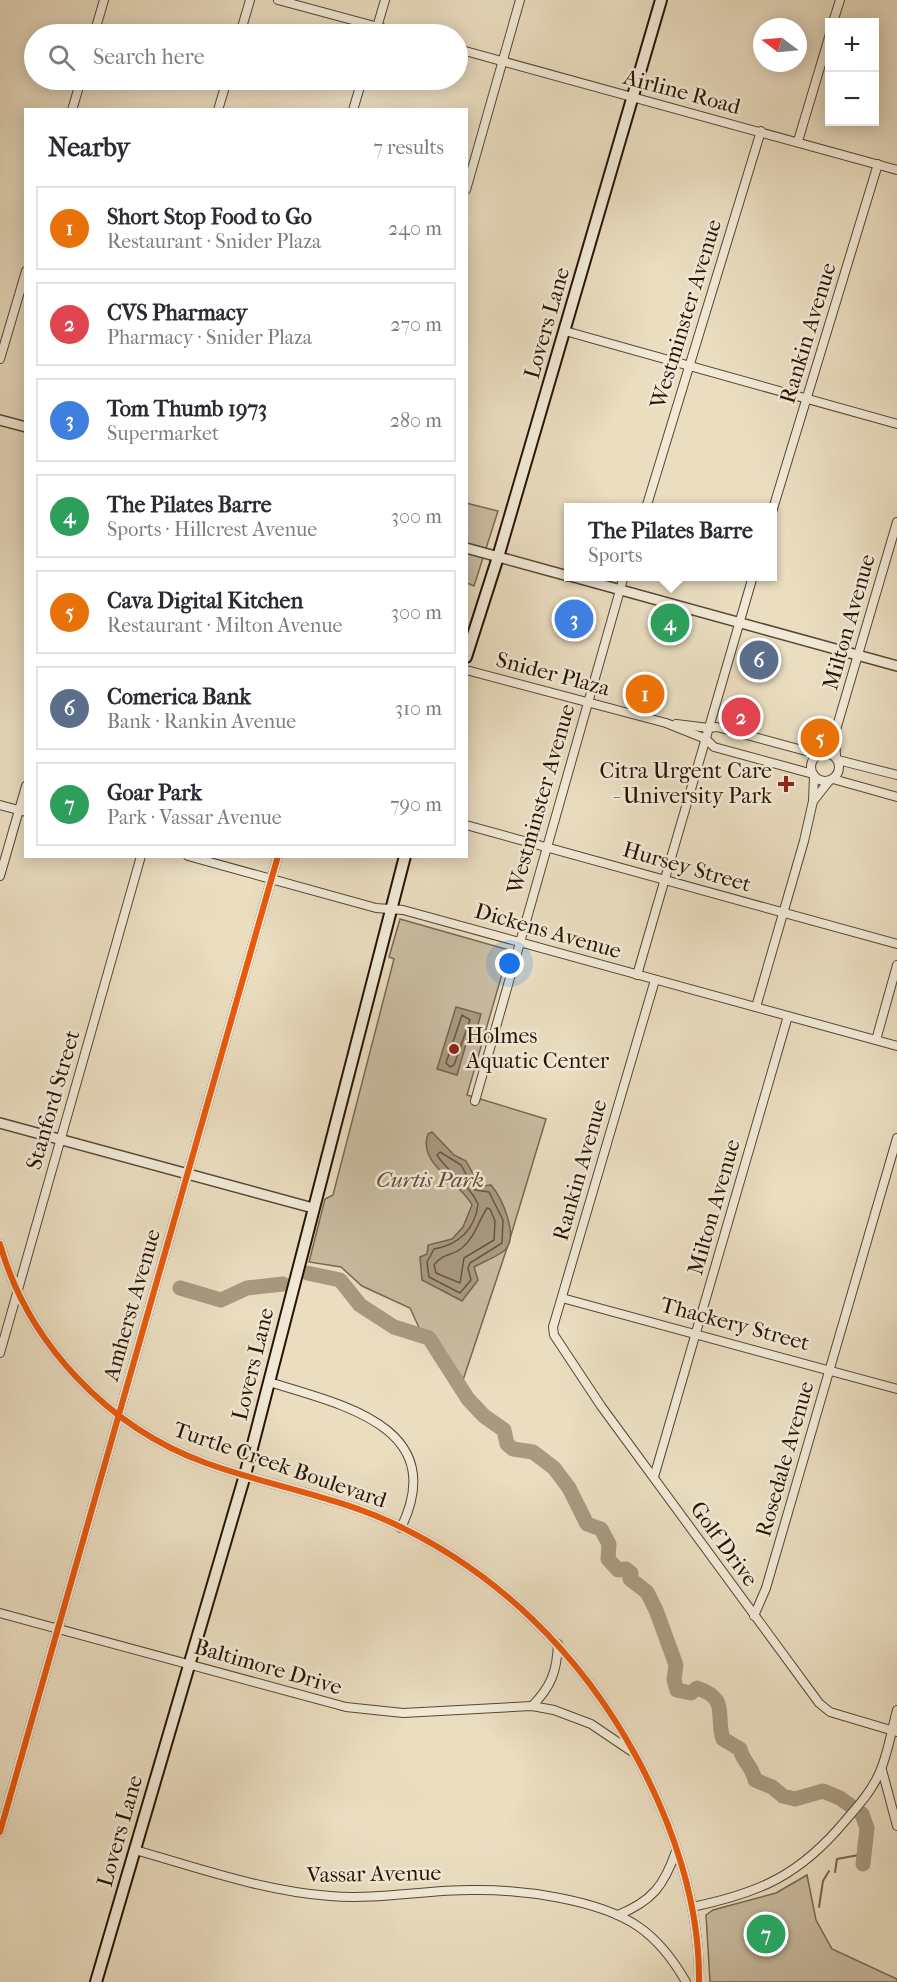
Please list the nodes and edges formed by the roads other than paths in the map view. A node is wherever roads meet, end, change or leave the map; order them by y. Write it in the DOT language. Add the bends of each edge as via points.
graph roads {
  1 [pos="104,0"];
  2 [pos="250,0"];
  3 [pos="278,0"];
  4 [pos="385,0"];
  5 [pos="520,0"];
  6 [pos="661,0"];
  7 [pos="840,0"];
  8 [pos="834,18"];
  9 [pos="97,24"];
  10 [pos="243,24"];
  11 [pos="354,24"];
  12 [pos="378,24"];
  13 [pos="825,51"];
  14 [pos="468,53"];
  15 [pos="502,62"];
  16 [pos="78,90"];
  17 [pos="224,90"];
  18 [pos="359,90"];
  19 [pos="633,97"];
  20 [pos="73,108"];
  21 [pos="219,108"];
  22 [pos="354,108"];
  23 [pos="761,131"];
  24 [pos="798,141"];
  25 [pos="878,164"];
  26 [pos="897,170"];
  27 [pos="468,183"];
  28 [pos="24,278"];
  29 [pos="565,331"];
  30 [pos="0,359"];
  31 [pos="690,367"];
  32 [pos="806,399"];
  33 [pos="0,420"];
  34 [pos="897,424"];
  35 [pos="24,426"];
  36 [pos="647,503"];
  37 [pos="775,503"];
  38 [pos="897,522"];
  39 [pos="468,549"];
  40 [pos="498,557"];
  41 [pos="564,575"];
  42 [pos="587,581"];
  43 [pos="623,581"];
  44 [pos="752,581"];
  45 [pos="620,590"];
  46 [pos="739,623"];
  47 [pos="468,651"];
  48 [pos="857,655"];
  49 [pos="897,666"];
  50 [pos="468,671"];
  51 [pos="587,702"];
  52 [pos="666,723"];
  53 [pos="709,728"];
  54 [pos="835,732"];
  55 [pos="706,739"];
  56 [pos="819,753"];
  57 [pos="837,758"];
  58 [pos="813,775"];
  59 [pos="897,776"];
  60 [pos="831,780"];
  61 [pos="897,797"];
  62 [pos="813,801"];
  63 [pos="0,805"];
  64 [pos="22,811"];
  65 [pos="468,826"];
  66 [pos="546,847"];
  67 [pos="140,858"];
  68 [pos="195,858"];
  69 [pos="277,858"];
  70 [pos="404,858"];
  71 [pos="0,876"];
  72 [pos="665,879"];
  73 [pos="271,880"];
  74 [pos="390,909"];
  75 [pos="783,912"];
  76 [pos="519,942"];
  77 [pos="897,944"];
  78 [pos="897,965"];
  79 [pos="638,975"];
  80 [pos="655,980"];
  81 [pos="756,1008"];
  82 [pos="788,1016"];
  83 [pos="876,1040"];
  84 [pos="897,1046"];
  85 [pos="474,1101"];
  86 [pos="0,1123"];
  87 [pos="897,1138"];
  88 [pos="61,1139"];
  89 [pos="187,1173"];
  90 [pos="313,1208"];
  91 [pos="0,1244"];
  92 [pos="17,1292"];
  93 [pos="562,1298"];
  94 [pos="696,1334"];
  95 [pos="554,1335"];
  96 [pos="0,1353"];
  97 [pos="829,1370"];
  98 [pos="269,1382"];
  99 [pos="897,1389"];
  100 [pos="119,1415"];
  101 [pos="245,1475"];
  102 [pos="654,1477"];
  103 [pos="401,1528"];
  104 [pos="0,1613"];
  105 [pos="754,1616"];
  106 [pos="58,1628"];
  107 [pos="558,1644"];
  108 [pos="189,1663"];
  109 [pos="532,1706"];
  110 [pos="897,1710"];
  111 [pos="894,1731"];
  112 [pos="635,1754"];
  113 [pos="881,1769"];
  114 [pos="897,1826"];
  115 [pos="0,1832"];
  116 [pos="135,1850"];
  117 [pos="676,1851"];
  118 [pos="692,1906"];
  119 [pos="618,1915"];
  120 [pos="96,1982"];
  121 [pos="686,1982"];
  122 [pos="699,1982"];
  1 -- 9 [label="street"];
  2 -- 10 [label="street"];
  3 -- 11 [label="street"];
  4 -- 12 [label="street"];
  5 -- 15 [label="street"];
  6 -- 19 [label="main road, Lovers Lane"];
  7 -- 8 [label="street"];
  13 -- 24 [label="street"];
  14 -- 15 [label="street, Airline Road"];
  15 -- 19 [label="street, Airline Road"];
  15 -- 27 [label="street"];
  16 -- 20 [label="street"];
  17 -- 21 [label="street"];
  18 -- 22 [label="street"];
  19 -- 23 [label="street, Airline Road"];
  19 -- 29 [label="main road, Lovers Lane"];
  23 -- 24 [label="street, Airline Road"];
  23 -- 31 [label="street, Westminster Avenue"];
  24 -- 25 [label="street, Airline Road"];
  25 -- 26 [label="street, Airline Road"];
  25 -- 32 [label="street, Rankin Avenue"];
  28 -- 30 [label="street"];
  29 -- 31 [label="street"];
  29 -- 40 [label="main road, Lovers Lane"];
  31 -- 32 [label="street"];
  31 -- 36 [label="street, Westminster Avenue"];
  32 -- 34 [label="street"];
  32 -- 37 [label="street, Rankin Avenue"];
  33 -- 35 [label="street"];
  38 -- 48 [label="street, Milton Avenue"];
  39 -- 40 [label="street"];
  40 -- 41 [label="street"];
  40 -- 47 [label="main road, Lovers Lane"];
  42 -- 45 [label="street"];
  43 -- 45 [label="street, Westminster Avenue"];
  44 -- 46 [label="street"];
  45 -- 46 [label="street"];
  45 -- 51 [label="street, Westminster Avenue"];
  46 -- 48 [label="street"];
  46 -- 53 [label="street"];
  48 -- 49 [label="street"];
  48 -- 54 [label="street, Milton Avenue"];
  50 -- 51 [label="street, Snider Plaza"];
  51 -- 52 [label="street, Snider Plaza"];
  51 -- 66 [label="street, Westminster Avenue"];
  52 -- 53 [label="street, Snider Plaza"];
  52 -- 55 [label="street, Snider Plaza"];
  53 -- 55 [label="street"];
  53 -- 56 [label="street, Snider Plaza"];
  54 -- 56 [label="street, Milton Avenue"];
  54 -- 57 [label="street, Milton Avenue"];
  55 -- 58 [label="street, Snider Plaza" via="714,747"];
  55 -- 72 [label="street"];
  56 -- 57 [label="street" via="829,752"];
  56 -- 58 [label="street" via="811,763"];
  57 -- 59 [label="street"];
  57 -- 60 [label="street" via="839,770"];
  58 -- 60 [label="street"];
  58 -- 62 [label="street"];
  60 -- 61 [label="street"];
  60 -- 62 [label="street"];
  62 -- 75 [label="street"];
  63 -- 64 [label="street"];
  64 -- 71 [label="street"];
  65 -- 66 [label="street, Hursey Street"];
  66 -- 72 [label="street, Hursey Street"];
  66 -- 76 [label="street, Westminster Avenue"];
  67 -- 88 [label="street, Stanford Street"];
  68 -- 73 [label="street, Dickens Avenue"];
  69 -- 73 [label="street, Amherst Avenue"];
  70 -- 74 [label="main road, Lovers Lane"];
  72 -- 75 [label="street, Hursey Street"];
  72 -- 79 [label="street"];
  73 -- 74 [label="street, Dickens Avenue"];
  73 -- 89 [label="street, Amherst Avenue"];
  74 -- 76 [label="street, Dickens Avenue"];
  74 -- 90 [label="main road, Lovers Lane"];
  75 -- 77 [label="street, Hursey Street"];
  75 -- 81 [label="street"];
  76 -- 79 [label="street, Dickens Avenue"];
  76 -- 85 [label="street, Westminster Avenue"];
  78 -- 83 [label="street"];
  79 -- 80 [label="street, Dickens Avenue"];
  80 -- 81 [label="street, Dickens Avenue"];
  80 -- 93 [label="street, Rankin Avenue"];
  81 -- 82 [label="street, Dickens Avenue"];
  82 -- 83 [label="street, Dickens Avenue"];
  82 -- 94 [label="street, Milton Avenue"];
  83 -- 84 [label="street, Dickens Avenue"];
  86 -- 88 [label="street"];
  87 -- 97 [label="street, Rosedale Avenue"];
  88 -- 89 [label="street"];
  88 -- 92 [label="street, Stanford Street"];
  89 -- 90 [label="street"];
  89 -- 100 [label="street, Amherst Avenue"];
  90 -- 98 [label="main road, Lovers Lane"];
  91 -- 92 [label="street, Turtle Creek Boulevard"];
  92 -- 96 [label="street, Stanford Street"];
  92 -- 100 [label="street, Turtle Creek Boulevard" via="65,1365"];
  93 -- 94 [label="street, Thackery Street"];
  93 -- 95 [label="street, Rankin Avenue"];
  94 -- 97 [label="street, Thackery Street"];
  94 -- 102 [label="street, Milton Avenue"];
  95 -- 102 [label="street, Golf Drive"];
  97 -- 99 [label="street, Thackery Street"];
  97 -- 105 [label="street, Rosedale Avenue" via="766,1588"];
  98 -- 101 [label="main road, Lovers Lane"];
  98 -- 103 [label="street" via="345,1408 382,1426 400,1441 411,1459 415,1482 410,1509"];
  100 -- 101 [label="street, Turtle Creek Boulevard" via="176,1451"];
  100 -- 106 [label="street, Amherst Avenue"];
  101 -- 103 [label="street, Turtle Creek Boulevard" via="331,1499"];
  101 -- 108 [label="main road, Lovers Lane"];
  102 -- 105 [label="street, Golf Drive"];
  103 -- 107 [label="street, Turtle Creek Boulevard" via="490,1582"];
  104 -- 106 [label="street, Baltimore Drive"];
  105 -- 111 [label="street, Golf Drive" via="825,1710"];
  106 -- 108 [label="street, Baltimore Drive"];
  106 -- 115 [label="street, Amherst Avenue"];
  107 -- 109 [label="street" via="552,1680 546,1693"];
  107 -- 112 [label="street, Turtle Creek Boulevard" via="612,1714"];
  108 -- 109 [label="street, Baltimore Drive" via="317,1701 375,1711"];
  108 -- 116 [label="main road, Lovers Lane"];
  109 -- 112 [label="street, Baltimore Drive" via="591,1724"];
  110 -- 111 [label="street"];
  111 -- 113 [label="street"];
  112 -- 117 [label="street, Turtle Creek Boulevard" via="662,1807"];
  113 -- 114 [label="street"];
  113 -- 118 [label="street" via="868,1794 815,1854 773,1882 731,1899"];
  116 -- 119 [label="street, Vassar Avenue" via="289,1892 333,1897 497,1891 552,1898"];
  116 -- 120 [label="main road, Lovers Lane"];
  117 -- 118 [label="street, Turtle Creek Boulevard"];
  117 -- 119 [label="street" via="658,1889 641,1905"];
  118 -- 122 [label="street, Turtle Creek Boulevard"];
  119 -- 121 [label="street, Vassar Avenue" via="658,1943"];
}
